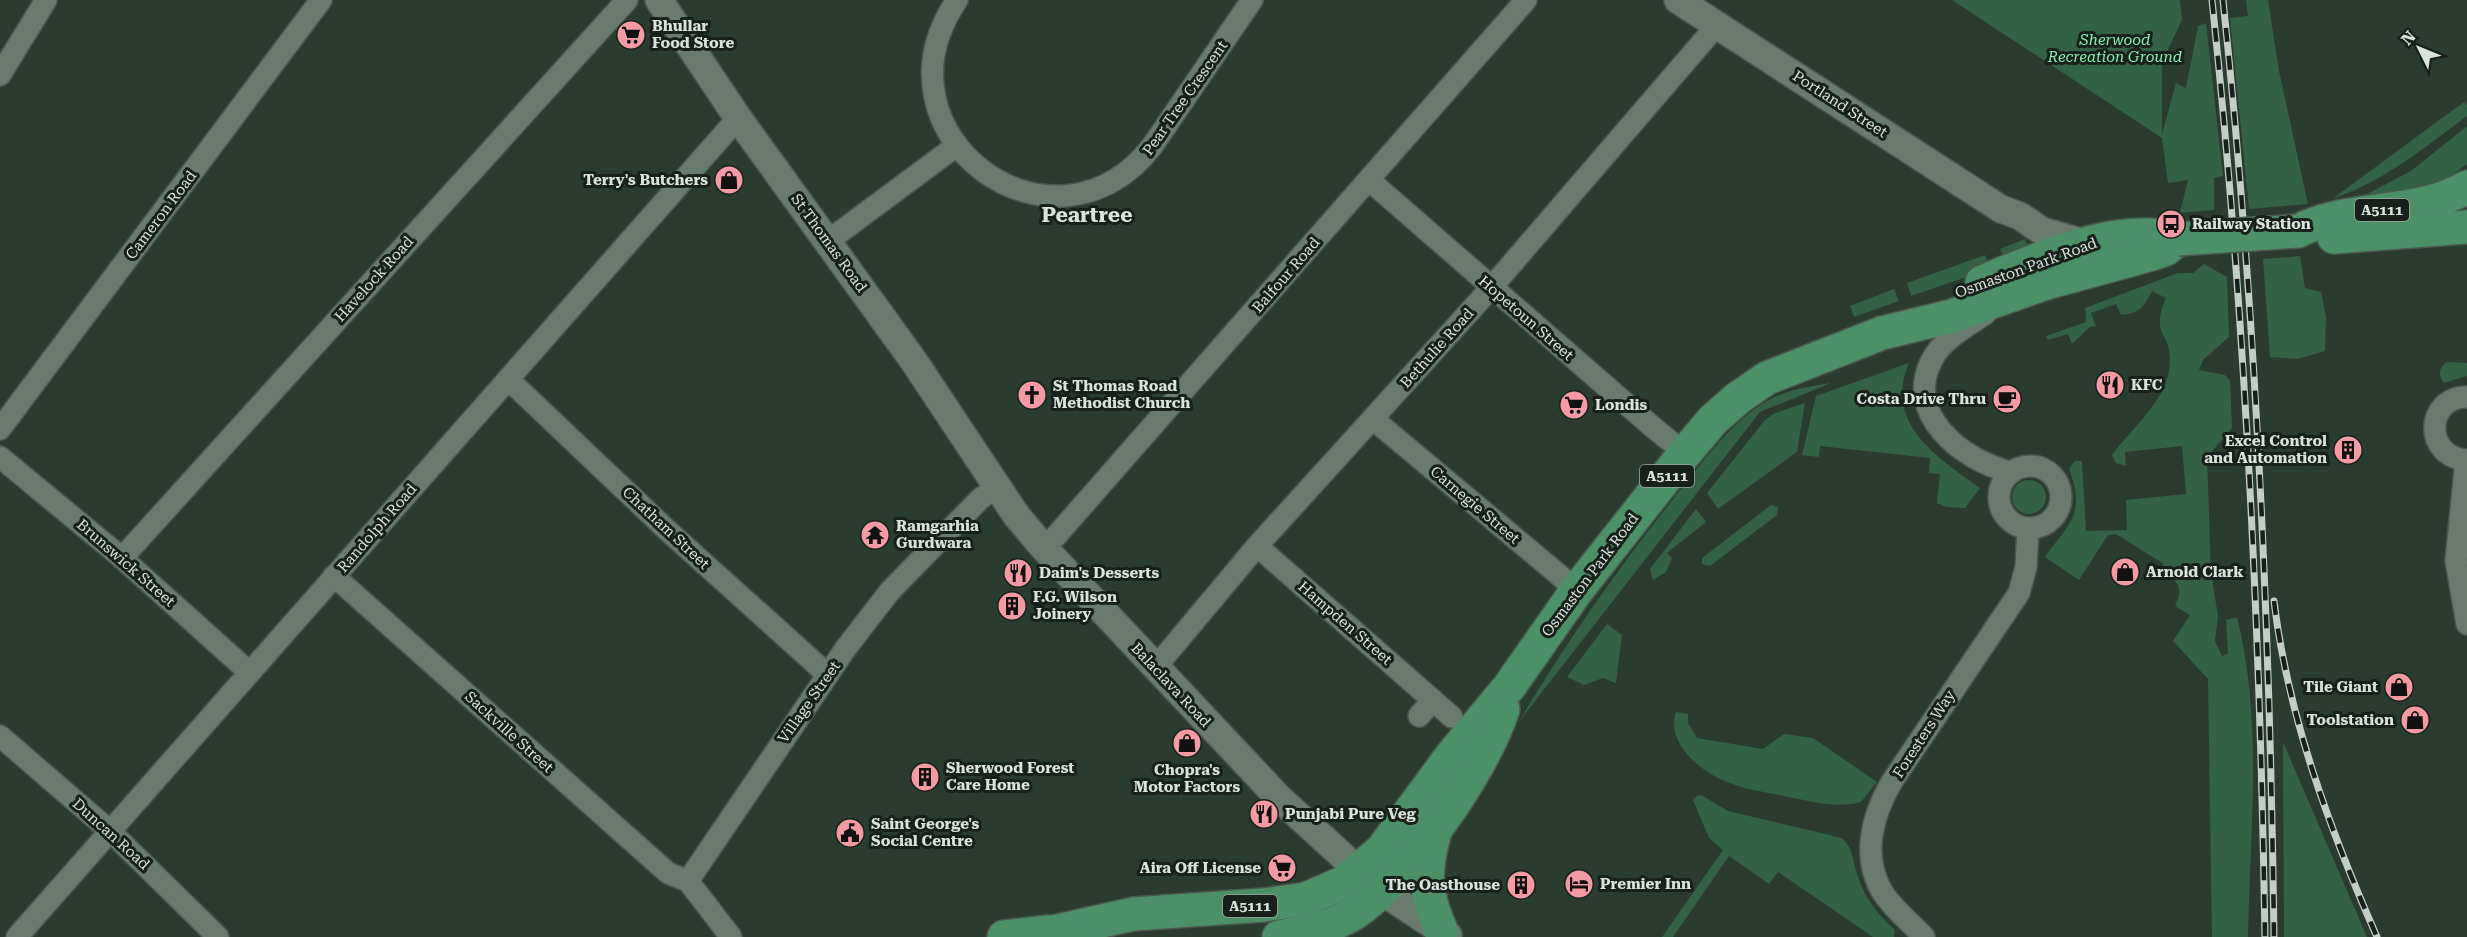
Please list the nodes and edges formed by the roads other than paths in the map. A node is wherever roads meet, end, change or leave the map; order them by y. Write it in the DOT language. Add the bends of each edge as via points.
graph roads {
  1 [pos="46,0"];
  2 [pos="321,0"];
  3 [pos="627,0"];
  4 [pos="659,0"];
  5 [pos="957,0"];
  6 [pos="1252,0"];
  7 [pos="1526,0"];
  8 [pos="1678,0"];
  9 [pos="1717,25"];
  10 [pos="0,75"];
  11 [pos="738,118"];
  12 [pos="956,146"];
  13 [pos="1369,180"];
  14 [pos="2467,187"];
  15 [pos="2001,209"];
  16 [pos="2467,227"];
  17 [pos="2298,231"];
  18 [pos="2178,239"];
  19 [pos="828,241"];
  20 [pos="2087,244"];
  21 [pos="2044,259"];
  22 [pos="2118,263"];
  23 [pos="1491,288"];
  24 [pos="2012,294"];
  25 [pos="1882,333"];
  26 [pos="508,379"];
  27 [pos="2467,397"];
  28 [pos="1373,419"];
  29 [pos="0,429"];
  30 [pos="1685,453"];
  31 [pos="0,457"];
  32 [pos="2467,460"];
  33 [pos="2011,472"];
  34 [pos="997,487"];
  35 [pos="2028,528"];
  36 [pos="1257,546"];
  37 [pos="1043,547"];
  38 [pos="122,558"];
  39 [pos="334,576"];
  40 [pos="1577,591"];
  41 [pos="2467,624"];
  42 [pos="1155,668"];
  43 [pos="249,672"];
  44 [pos="827,674"];
  45 [pos="1509,687"];
  46 [pos="1433,700"];
  47 [pos="1419,716"];
  48 [pos="1452,717"];
  49 [pos="0,736"];
  50 [pos="1436,827"];
  51 [pos="110,831"];
  52 [pos="688,881"];
  53 [pos="1370,881"];
  54 [pos="1050,934"];
  55 [pos="1446,934"];
  56 [pos="17,937"];
  57 [pos="218,937"];
  58 [pos="731,937"];
  59 [pos="1004,937"];
  60 [pos="1097,937"];
  61 [pos="1279,937"];
  62 [pos="1924,937"];
  1 -- 10 [label="street"];
  2 -- 29 [label="street, Cameron Road"];
  3 -- 38 [label="street, Havelock Road"];
  4 -- 11 [label="street, St Thomas Road"];
  5 -- 12 [label="street, Pear Tree Crescent" via="939,36 934,76 938,110"];
  6 -- 12 [label="street, Pear Tree Crescent" via="1153,145 1135,167 1117,180 1077,194 1029,192 983,173"];
  7 -- 13 [label="street, Balfour Road"];
  8 -- 9 [label="street, Portland Street"];
  9 -- 15 [label="street, Portland Street"];
  9 -- 23 [label="street, Bethulie Road"];
  11 -- 19 [label="street, St Thomas Road"];
  11 -- 26 [label="street, Randolph Road"];
  12 -- 19 [label="street"];
  13 -- 23 [label="street, Hopetoun Street"];
  13 -- 37 [label="street, Balfour Road"];
  14 -- 17 [label="highway, Osmaston Park Road / A5111" via="2431,202 2334,218"];
  15 -- 20 [label="street, Portland Street" via="2042,231"];
  15 -- 21 [label="street, Portland Street" via="2035,240"];
  16 -- 17 [label="highway, A5111" via="2332,237 2314,237"];
  17 -- 18 [label="highway, Osmaston Park Road / A5111, bridge"];
  18 -- 20 [label="highway, Osmaston Park Road / A5111" via="2140,234"];
  18 -- 22 [label="highway, Osmaston Park Road / A5111" via="2166,249"];
  19 -- 34 [label="street, St Thomas Road"];
  20 -- 21 [label="highway, Osmaston Park Road / A5111"];
  21 -- 22 [label="street" via="2048,271 2082,261"];
  21 -- 25 [label="highway, Osmaston Park Road / A5111" via="1973,285"];
  22 -- 24 [label="highway, Osmaston Park Road / A5111"];
  23 -- 28 [label="street, Bethulie Road"];
  23 -- 30 [label="street, Hopetoun Street"];
  24 -- 25 [label="highway, Osmaston Park Road / A5111" via="1952,316"];
  24 -- 33 [label="street" via="1955,335 1934,356 1924,385 1924,399 1934,424 1958,446 1994,468"];
  25 -- 30 [label="highway, Osmaston Park Road / A5111" via="1767,378 1730,405"];
  26 -- 39 [label="street, Randolph Road"];
  26 -- 44 [label="street, Chatham Street"];
  27 -- 32 [label="street" via="2450,400 2438,412 2434,425 2444,452"];
  28 -- 36 [label="street, Bethulie Road"];
  28 -- 40 [label="street, Carnegie Street"];
  30 -- 40 [label="highway, Osmaston Park Road / A5111"];
  31 -- 38 [label="street, Brunswick Street"];
  32 -- 41 [label="street" via="2456,561"];
  33 -- 35 [label="street" via="1998,493 2000,506 2010,522"];
  33 -- 35 [label="street" via="2025,466 2041,468 2053,476 2060,488 2060,506 2054,516 2040,526"];
  34 -- 37 [label="street, Balaclava Road"];
  34 -- 44 [label="street, Village Street" via="980,499 890,591"];
  35 -- 62 [label="street, Foresters Way" via="2026,567 2019,593 1891,783 1872,826 1871,850 1878,884 1895,909"];
  36 -- 42 [label="street, Bethulie Road"];
  36 -- 46 [label="street, Hampden Street"];
  37 -- 42 [label="street, Balaclava Road"];
  38 -- 43 [label="street, Brunswick Street"];
  39 -- 43 [label="street, Randolph Road"];
  39 -- 52 [label="street, Sackville Street" via="668,873"];
  40 -- 45 [label="highway, Osmaston Park Road / A5111"];
  42 -- 53 [label="street, Balaclava Road" via="1279,798"];
  43 -- 51 [label="street, Randolph Road"];
  44 -- 52 [label="street, Village Street"];
  45 -- 50 [label="highway, Osmaston Park Road / A5111" via="1498,724 1477,767"];
  45 -- 53 [label="highway, Osmaston Park Road / A5111" via="1452,755 1382,850"];
  46 -- 47 [label="street"];
  46 -- 48 [label="street, Hampden Street"];
  49 -- 51 [label="street, Duncan Road"];
  50 -- 53 [label="highway, Osmaston Park Road / A5111"];
  50 -- 55 [label="highway" via="1426,876 1430,905"];
  51 -- 56 [label="street, Randolph Road"];
  51 -- 57 [label="street, Duncan Road"];
  52 -- 58 [label="street"];
  53 -- 54 [label="highway, A5111" via="1343,883 1306,899 1133,914"];
  53 -- 55 [label="street, Balaclava Road"];
  53 -- 61 [label="highway, A5111" via="1352,914 1312,931"];
  54 -- 59 [label="highway, A5111"];
  54 -- 60 [label="highway, A5111"];
}
